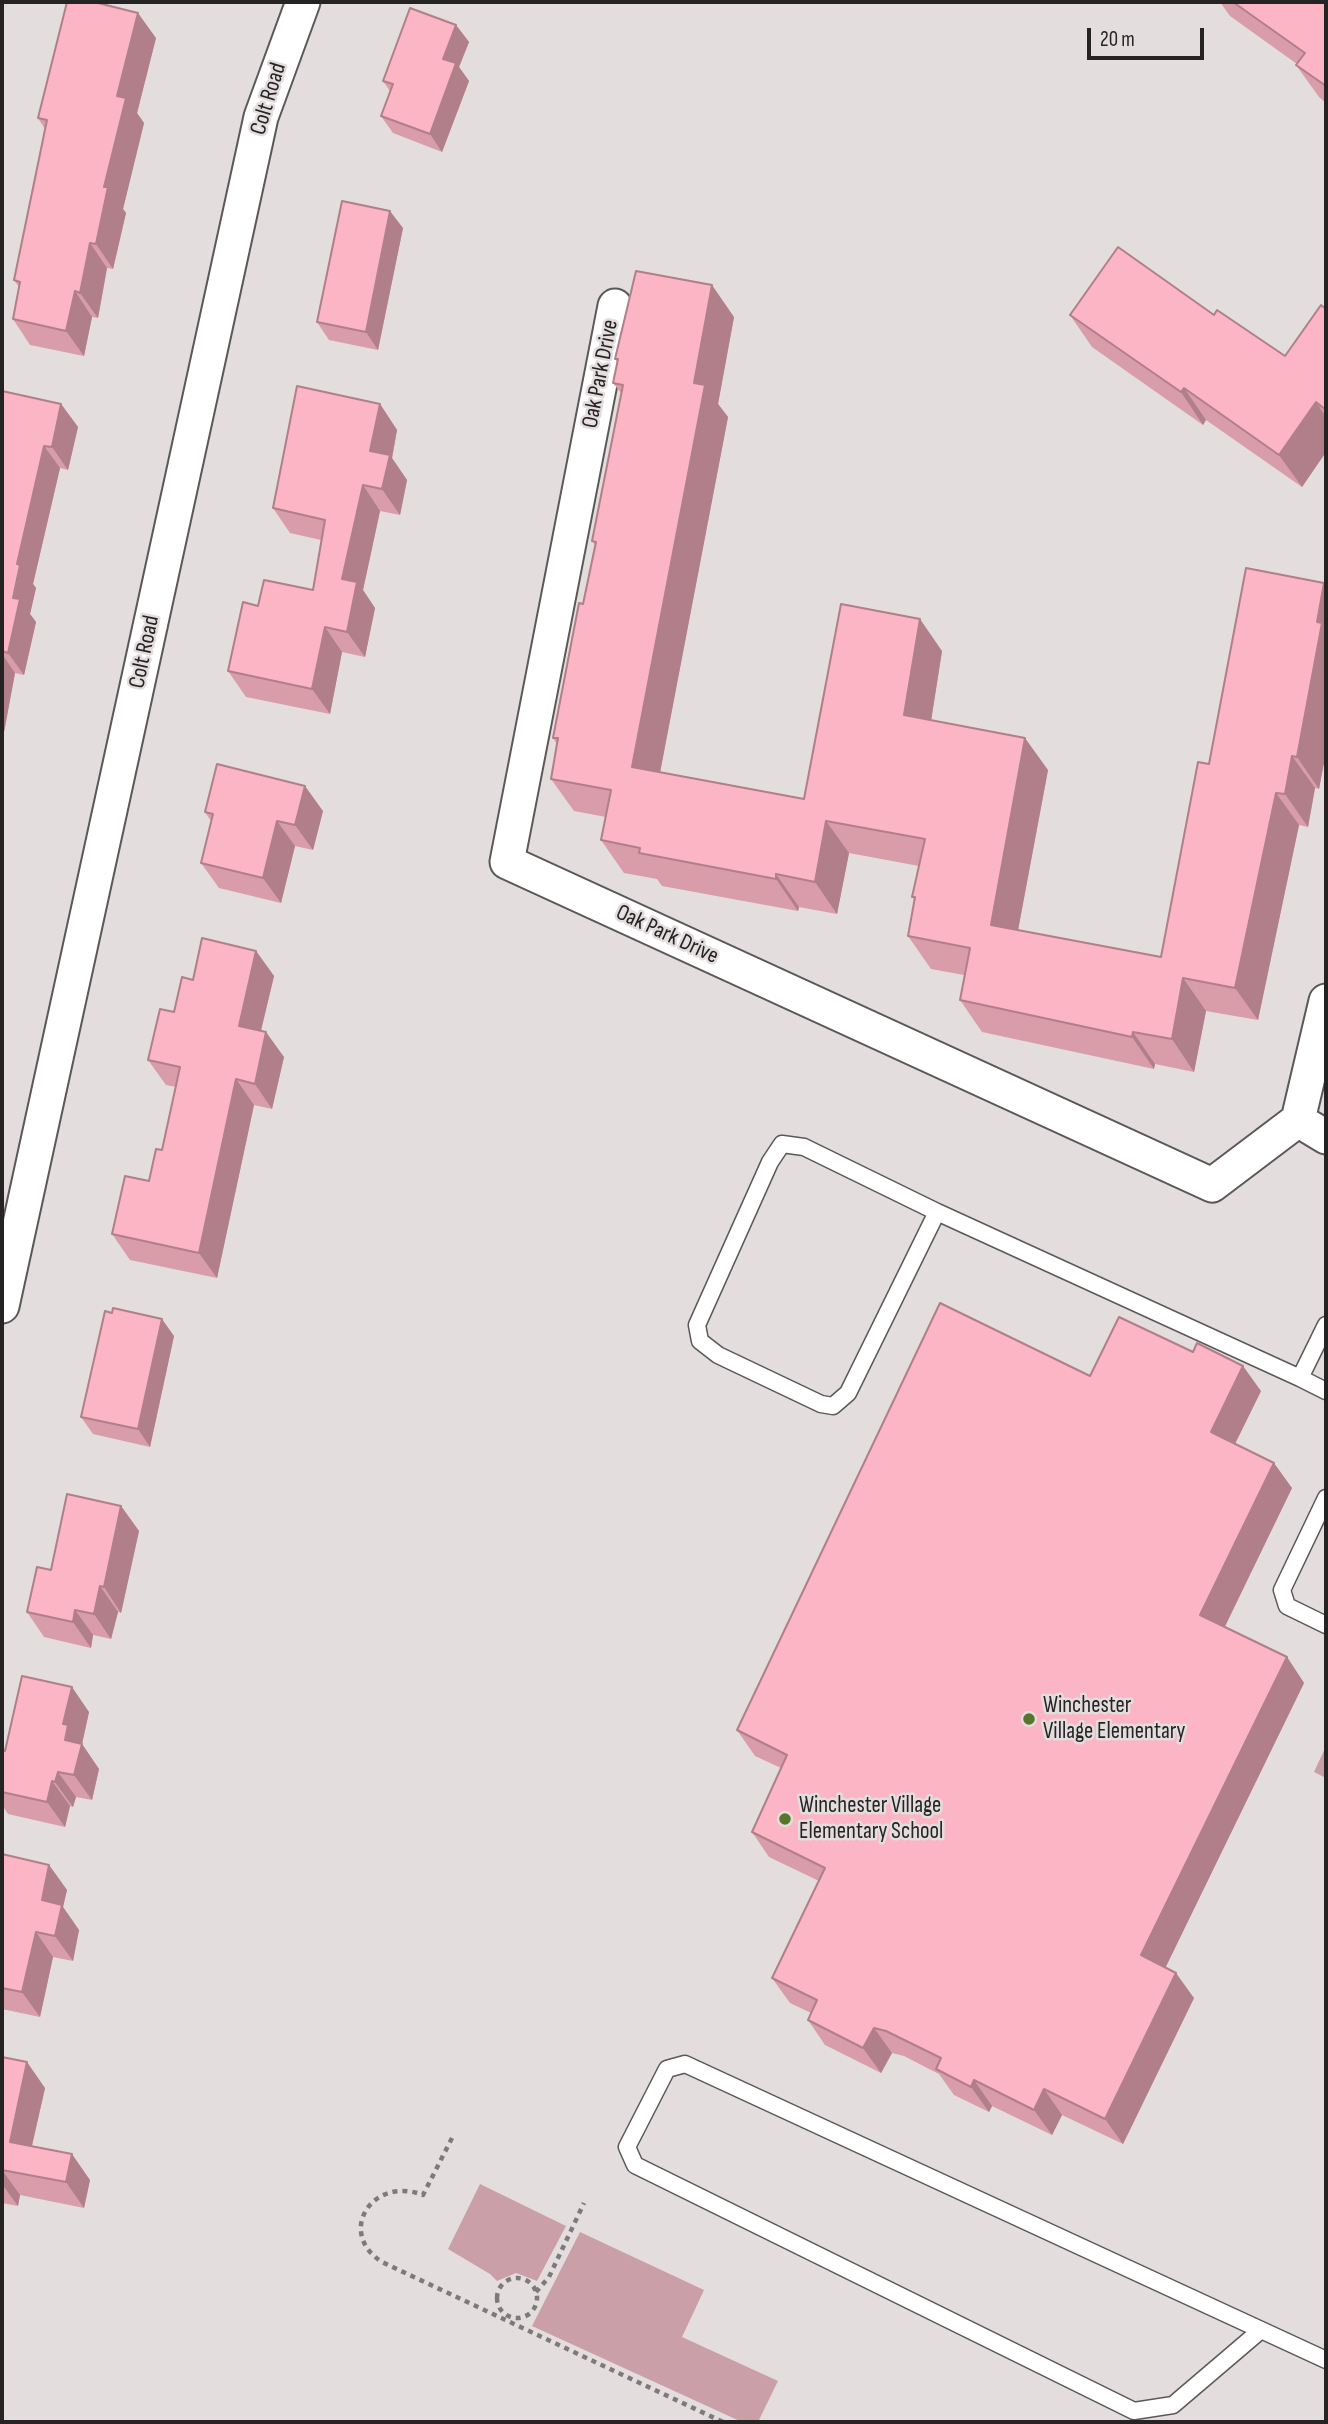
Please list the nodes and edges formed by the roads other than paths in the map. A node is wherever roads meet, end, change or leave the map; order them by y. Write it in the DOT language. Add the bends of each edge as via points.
graph roads {
  1 [pos="303,2"];
  2 [pos="615,306"];
  3 [pos="1326,1001"];
  4 [pos="1298,1120"];
  5 [pos="1326,1136"];
  6 [pos="937,1212"];
  7 [pos="2,1306"];
  8 [pos="1326,1325"];
  9 [pos="1300,1378"];
  10 [pos="1326,1391"];
  11 [pos="1326,1499"];
  12 [pos="1326,1625"];
  13 [pos="1261,2330"];
  14 [pos="1326,2360"];
  1 -- 7 [label="street, Colt Road" via="261,117"];
  2 -- 4 [label="street, Oak Park Drive" via="507,862 1212,1185"];
  3 -- 4 [label="street"];
  4 -- 5 [label="street"];
  6 -- 6 [label="lane" via="804,1147 782,1144 697,1325 700,1341 718,1355 833,1406 848,1393"];
  6 -- 9 [label="lane"];
  8 -- 9 [label="lane"];
  9 -- 10 [label="lane"];
  11 -- 12 [label="lane" via="1282,1590 1287,1606"];
  13 -- 13 [label="lane" via="1173,2405 1134,2411 635,2165 627,2147 667,2069 685,2063"];
  13 -- 14 [label="lane"];
}
